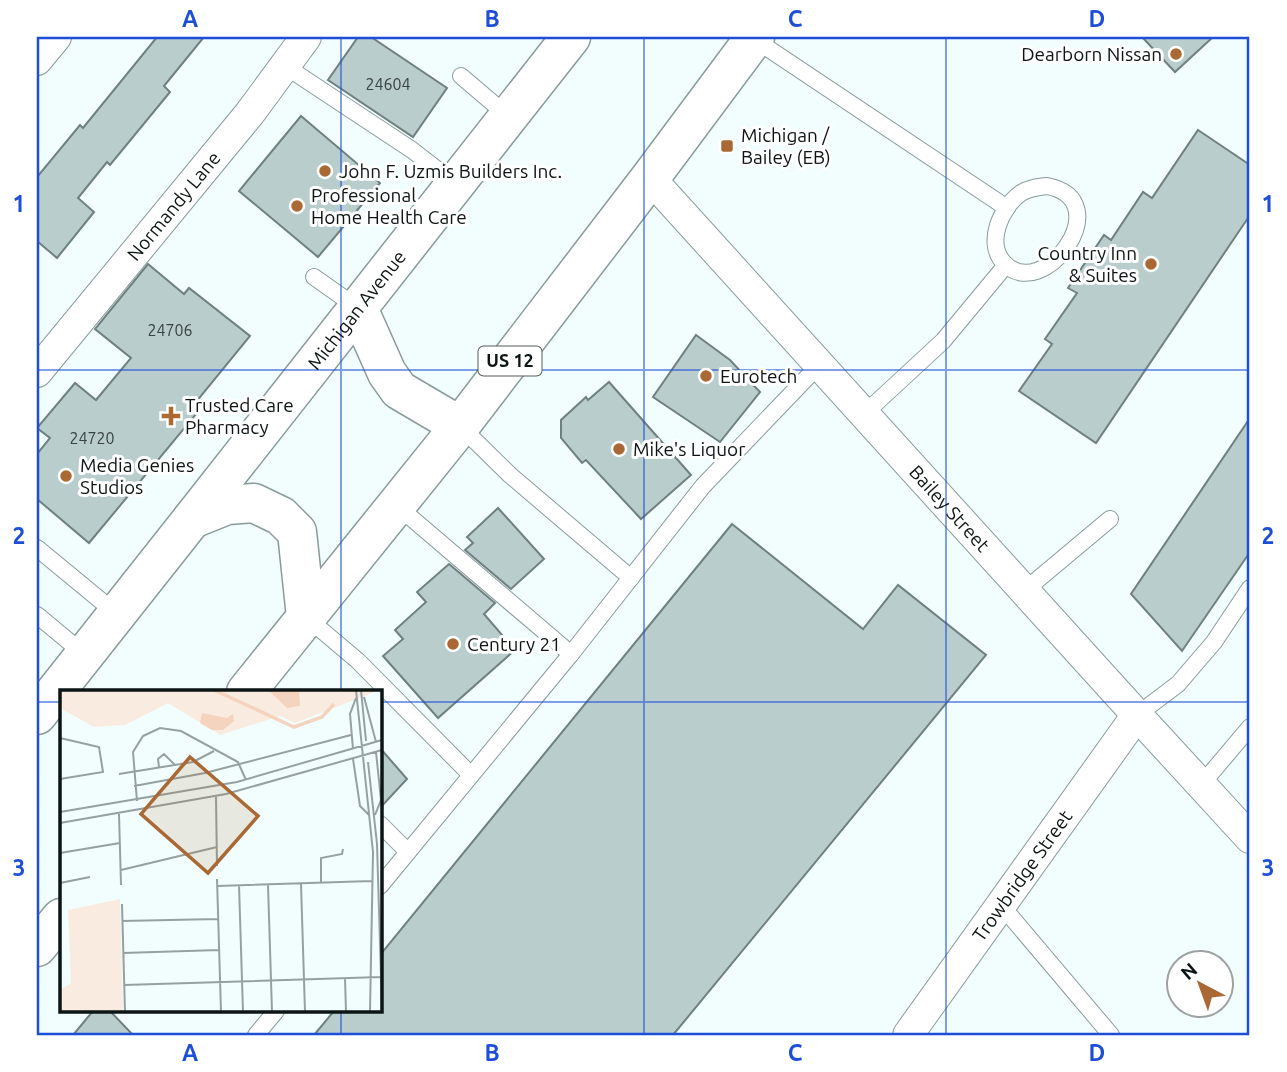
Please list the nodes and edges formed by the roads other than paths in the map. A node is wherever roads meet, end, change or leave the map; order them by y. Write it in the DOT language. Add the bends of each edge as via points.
graph roads {
  1 [pos="56,37"];
  2 [pos="306,37"];
  3 [pos="571,37"];
  4 [pos="754,38"];
  5 [pos="37,60"];
  6 [pos="285,66"];
  7 [pos="461,76"];
  8 [pos="508,117"];
  9 [pos="650,178"];
  10 [pos="456,184"];
  11 [pos="1007,208"];
  12 [pos="1006,265"];
  13 [pos="314,277"];
  14 [pos="358,308"];
  15 [pos="820,365"];
  16 [pos="37,372"];
  17 [pos="864,414"];
  18 [pos="460,426"];
  19 [pos="396,505"];
  20 [pos="192,519"];
  21 [pos="1110,519"];
  22 [pos="37,548"];
  23 [pos="631,578"];
  24 [pos="1250,588"];
  25 [pos="1024,591"];
  26 [pos="117,614"];
  27 [pos="37,615"];
  28 [pos="306,617"];
  29 [pos="84,654"];
  30 [pos="571,654"];
  31 [pos="248,690"];
  32 [pos="37,715"];
  33 [pos="1137,715"];
  34 [pos="1250,727"];
  35 [pos="471,775"];
  36 [pos="1201,785"];
  37 [pos="382,826"];
  38 [pos="1250,838"];
  39 [pos="408,852"];
  40 [pos="382,884"];
  41 [pos="1001,905"];
  42 [pos="60,919"];
  43 [pos="37,947"];
  44 [pos="275,1012"];
  45 [pos="256,1035"];
  46 [pos="908,1035"];
  47 [pos="1111,1035"];
  1 -- 5 [label="street"];
  2 -- 6 [label="street, Normandy Lane"];
  3 -- 8 [label="main road, Michigan Avenue"];
  4 -- 9 [label="main road, US 12"];
  4 -- 11 [label="lane"];
  6 -- 10 [label="lane"];
  6 -- 16 [label="street, Normandy Lane"];
  7 -- 8 [label="lane"];
  8 -- 10 [label="main road, Michigan Avenue"];
  9 -- 15 [label="street, Bailey Street"];
  9 -- 18 [label="main road, US 12"];
  10 -- 14 [label="main road, Michigan Avenue"];
  11 -- 12 [label="lane" via="996,233 997,251"];
  11 -- 12 [label="lane" via="1030,188 1047,186 1069,194 1077,218 1069,245 1048,265 1024,274"];
  12 -- 17 [label="lane" via="943,341"];
  13 -- 14 [label="lane"];
  14 -- 18 [label="main road" via="399,390"];
  14 -- 20 [label="main road, Michigan Avenue"];
  15 -- 17 [label="street, Bailey Street"];
  15 -- 23 [label="lane" via="703,486"];
  17 -- 25 [label="street, Bailey Street"];
  18 -- 19 [label="main road, US 12"];
  18 -- 23 [label="lane"];
  19 -- 28 [label="main road, US 12"];
  19 -- 30 [label="lane"];
  20 -- 26 [label="main road, Michigan Avenue"];
  20 -- 28 [label="main road" via="227,505 254,503 281,516 297,532"];
  21 -- 25 [label="lane"];
  22 -- 26 [label="lane"];
  23 -- 30 [label="lane"];
  24 -- 33 [label="lane" via="1214,642 1178,684"];
  25 -- 33 [label="street, Bailey Street"];
  26 -- 29 [label="main road, Michigan Avenue"];
  27 -- 29 [label="lane"];
  28 -- 31 [label="main road, US 12"];
  28 -- 35 [label="lane" via="358,661"];
  29 -- 32 [label="main road, Michigan Avenue"];
  30 -- 35 [label="lane"];
  33 -- 36 [label="street, Bailey Street"];
  33 -- 41 [label="street, Trowbridge Street"];
  34 -- 36 [label="lane"];
  35 -- 39 [label="lane"];
  36 -- 38 [label="street, Bailey Street"];
  37 -- 39 [label="lane"];
  39 -- 40 [label="lane"];
  41 -- 46 [label="street, Trowbridge Street"];
  41 -- 47 [label="lane"];
  42 -- 43 [label="main road"];
  44 -- 45 [label="lane"];
}
